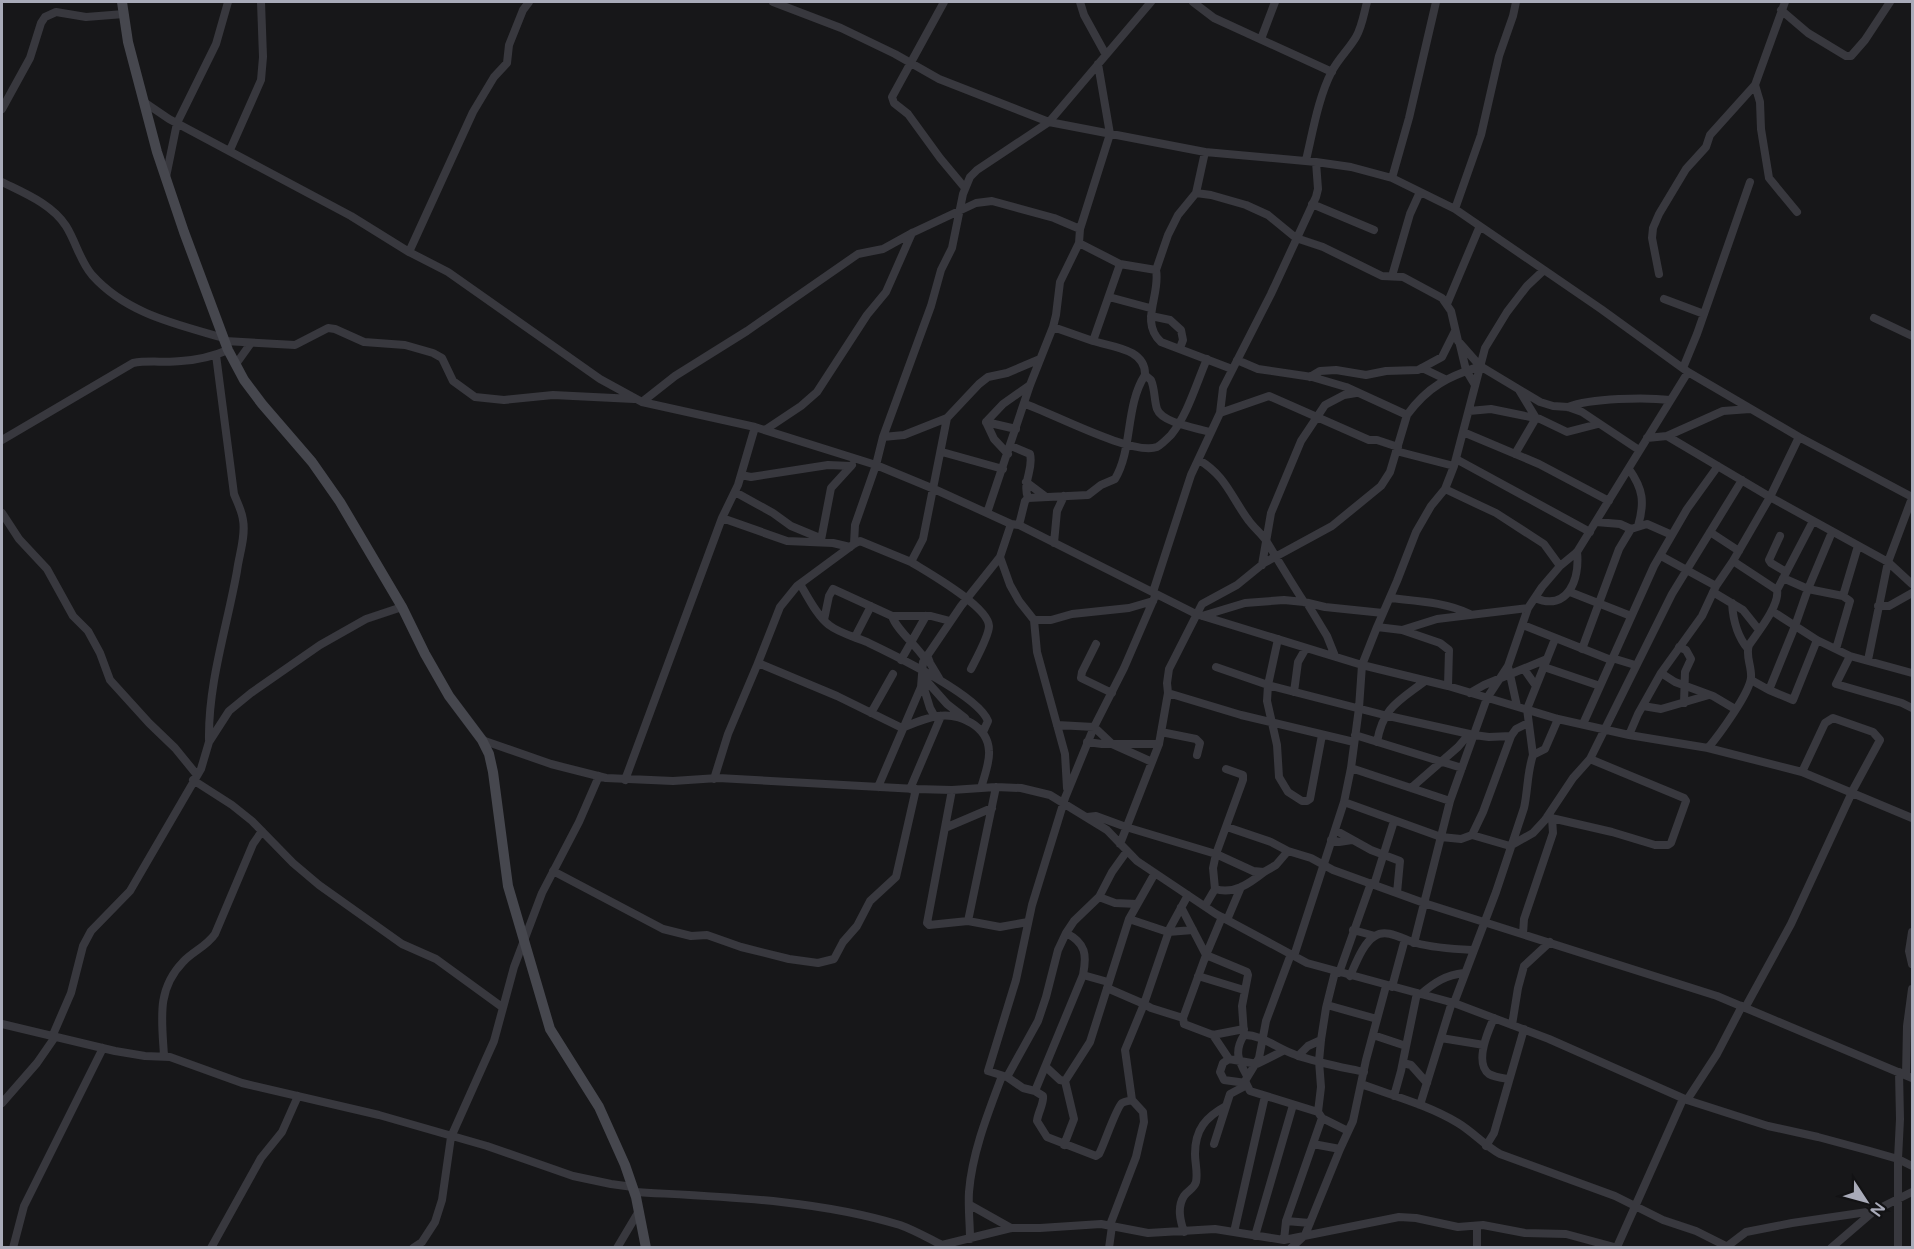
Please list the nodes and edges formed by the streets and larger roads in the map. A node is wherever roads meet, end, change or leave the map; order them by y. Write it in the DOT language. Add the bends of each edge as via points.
graph roads {
  1 [pos="122,2"];
  2 [pos="228,2"];
  3 [pos="261,2"];
  4 [pos="529,2"];
  5 [pos="772,2"];
  6 [pos="944,2"];
  7 [pos="1080,2"];
  8 [pos="1151,2"];
  9 [pos="1193,2"];
  10 [pos="1275,2"];
  11 [pos="1367,2"];
  12 [pos="1436,2"];
  13 [pos="1516,2"];
  14 [pos="1785,2"];
  15 [pos="1890,2"];
  16 [pos="1781,10"];
  17 [pos="124,14"];
  18 [pos="1261,39"];
  19 [pos="1106,55"];
  20 [pos="911,63"];
  21 [pos="1098,64"];
  22 [pos="1332,72"];
  23 [pos="1755,85"];
  24 [pos="144,102"];
  25 [pos="2,109"];
  26 [pos="1049,122"];
  27 [pos="177,123"];
  28 [pos="1110,134"];
  29 [pos="230,150"];
  30 [pos="1205,153"];
  31 [pos="1306,160"];
  32 [pos="1317,162"];
  33 [pos="166,178"];
  34 [pos="1392,178"];
  35 [pos="2,182"];
  36 [pos="1750,182"];
  37 [pos="965,188"];
  38 [pos="1419,192"];
  39 [pos="1196,193"];
  40 [pos="1312,204"];
  41 [pos="1455,209"];
  42 [pos="959,211"];
  43 [pos="1797,212"];
  44 [pos="1479,228"];
  45 [pos="1080,229"];
  46 [pos="1374,230"];
  47 [pos="912,233"];
  48 [pos="1296,238"];
  49 [pos="1079,243"];
  50 [pos="409,252"];
  51 [pos="1119,264"];
  52 [pos="1156,270"];
  53 [pos="1544,270"];
  54 [pos="1659,274"];
  55 [pos="1392,276"];
  56 [pos="1109,297"];
  57 [pos="1664,299"];
  58 [pos="1447,304"];
  59 [pos="1150,312"];
  60 [pos="1704,314"];
  61 [pos="1874,318"];
  62 [pos="1053,327"];
  63 [pos="1455,331"];
  64 [pos="1912,336"];
  65 [pos="1093,341"];
  66 [pos="1458,341"];
  67 [pos="226,343"];
  68 [pos="251,343"];
  69 [pos="1180,348"];
  70 [pos="216,355"];
  71 [pos="1040,359"];
  72 [pos="1207,359"];
  73 [pos="1237,360"];
  74 [pos="236,364"];
  75 [pos="1480,366"];
  76 [pos="1422,368"];
  77 [pos="1232,369"];
  78 [pos="1466,370"];
  79 [pos="1685,370"];
  80 [pos="1145,375"];
  81 [pos="1309,377"];
  82 [pos="1445,379"];
  83 [pos="1030,385"];
  84 [pos="1475,385"];
  85 [pos="1518,389"];
  86 [pos="1357,393"];
  87 [pos="639,400"];
  88 [pos="1670,400"];
  89 [pos="1025,404"];
  90 [pos="1568,406"];
  91 [pos="1751,409"];
  92 [pos="1469,411"];
  93 [pos="1220,413"];
  94 [pos="1407,415"];
  95 [pos="1316,417"];
  96 [pos="947,418"];
  97 [pos="1536,418"];
  98 [pos="986,422"];
  99 [pos="1178,424"];
  100 [pos="1598,424"];
  101 [pos="755,427"];
  102 [pos="1016,429"];
  103 [pos="765,430"];
  104 [pos="1210,432"];
  105 [pos="1463,432"];
  106 [pos="883,436"];
  107 [pos="1667,436"];
  108 [pos="1799,437"];
  109 [pos="1647,438"];
  110 [pos="2,440"];
  111 [pos="1125,443"];
  112 [pos="1397,449"];
  113 [pos="1009,450"];
  114 [pos="1639,450"];
  115 [pos="942,452"];
  116 [pos="1515,454"];
  117 [pos="1198,460"];
  118 [pos="1455,462"];
  119 [pos="854,463"];
  120 [pos="876,465"];
  121 [pos="1718,466"];
  122 [pos="1629,468"];
  123 [pos="1003,469"];
  124 [pos="741,475"];
  125 [pos="1742,480"];
  126 [pos="1026,482"];
  127 [pos="934,489"];
  128 [pos="1444,489"];
  129 [pos="735,492"];
  130 [pos="1064,496"];
  131 [pos="1046,497"];
  132 [pos="1770,497"];
  133 [pos="1912,497"];
  134 [pos="1028,498"];
  135 [pos="1609,501"];
  136 [pos="2,513"];
  137 [pos="987,513"];
  138 [pos="722,518"];
  139 [pos="1813,521"];
  140 [pos="1596,522"];
  141 [pos="1015,524"];
  142 [pos="1634,528"];
  143 [pos="1590,532"];
  144 [pos="1710,532"];
  145 [pos="1832,532"];
  146 [pos="1672,535"];
  147 [pos="1780,536"];
  148 [pos="821,540"];
  149 [pos="1266,540"];
  150 [pos="1054,543"];
  151 [pos="852,545"];
  152 [pos="1858,546"];
  153 [pos="1739,551"];
  154 [pos="1577,552"];
  155 [pos="1660,556"];
  156 [pos="1000,557"];
  157 [pos="1275,558"];
  158 [pos="1733,561"];
  159 [pos="911,562"];
  160 [pos="1888,562"];
  161 [pos="1262,565"];
  162 [pos="1560,566"];
  163 [pos="1687,570"];
  164 [pos="1785,575"];
  165 [pos="800,584"];
  166 [pos="1912,584"];
  167 [pos="1714,589"];
  168 [pos="1808,589"];
  169 [pos="1777,590"];
  170 [pos="1570,592"];
  171 [pos="1912,593"];
  172 [pos="1154,596"];
  173 [pos="1843,596"];
  174 [pos="968,598"];
  175 [pos="1390,598"];
  176 [pos="1535,598"];
  177 [pos="1306,602"];
  178 [pos="1599,603"];
  179 [pos="1732,603"];
  180 [pos="871,606"];
  181 [pos="1878,606"];
  182 [pos="402,607"];
  183 [pos="1528,608"];
  184 [pos="1772,611"];
  185 [pos="1383,613"];
  186 [pos="1199,615"];
  187 [pos="1472,615"];
  188 [pos="892,616"];
  189 [pos="926,616"];
  190 [pos="1631,616"];
  191 [pos="824,620"];
  192 [pos="1034,620"];
  193 [pos="950,621"];
  194 [pos="1419,624"];
  195 [pos="1523,625"];
  196 [pos="1795,626"];
  197 [pos="1377,627"];
  198 [pos="1402,630"];
  199 [pos="1759,630"];
  200 [pos="855,637"];
  201 [pos="1427,638"];
  202 [pos="1278,639"];
  203 [pos="1555,639"];
  204 [pos="912,640"];
  205 [pos="1817,640"];
  206 [pos="1096,644"];
  207 [pos="1680,647"];
  208 [pos="1306,648"];
  209 [pos="1582,649"];
  210 [pos="1748,649"];
  211 [pos="1836,649"];
  212 [pos="1335,656"];
  213 [pos="1850,656"];
  214 [pos="926,657"];
  215 [pos="1612,659"];
  216 [pos="901,660"];
  217 [pos="1868,660"];
  218 [pos="758,663"];
  219 [pos="1545,663"];
  220 [pos="1362,665"];
  221 [pos="1635,665"];
  222 [pos="1508,666"];
  223 [pos="1216,667"];
  224 [pos="971,669"];
  225 [pos="1524,669"];
  226 [pos="1661,673"];
  227 [pos="1912,673"];
  228 [pos="893,674"];
  229 [pos="1511,675"];
  230 [pos="922,677"];
  231 [pos="940,679"];
  232 [pos="1499,679"];
  233 [pos="1751,680"];
  234 [pos="1425,681"];
  235 [pos="1683,684"];
  236 [pos="1268,686"];
  237 [pos="1448,686"];
  238 [pos="1536,686"];
  239 [pos="1600,686"];
  240 [pos="1769,690"];
  241 [pos="1294,692"];
  242 [pos="1112,693"];
  243 [pos="1168,693"];
  244 [pos="1470,693"];
  245 [pos="1709,694"];
  246 [pos="1487,698"];
  247 [pos="1684,703"];
  248 [pos="1517,706"];
  249 [pos="1642,706"];
  250 [pos="1359,708"];
  251 [pos="1912,708"];
  252 [pos="1527,709"];
  253 [pos="1735,709"];
  254 [pos="871,713"];
  255 [pos="1384,715"];
  256 [pos="938,716"];
  257 [pos="967,719"];
  258 [pos="1558,719"];
  259 [pos="1272,723"];
  260 [pos="1528,723"];
  261 [pos="1057,724"];
  262 [pos="1583,724"];
  263 [pos="1094,727"];
  264 [pos="902,728"];
  265 [pos="1605,729"];
  266 [pos="983,732"];
  267 [pos="1161,732"];
  268 [pos="1322,735"];
  269 [pos="1471,735"];
  270 [pos="1629,735"];
  271 [pos="1511,736"];
  272 [pos="1355,739"];
  273 [pos="482,740"];
  274 [pos="209,742"];
  275 [pos="1087,742"];
  276 [pos="1377,742"];
  277 [pos="1112,744"];
  278 [pos="1159,744"];
  279 [pos="1708,748"];
  280 [pos="1083,752"];
  281 [pos="1065,754"];
  282 [pos="1197,755"];
  283 [pos="1533,755"];
  284 [pos="1590,759"];
  285 [pos="1152,762"];
  286 [pos="1441,762"];
  287 [pos="1351,768"];
  288 [pos="1462,768"];
  289 [pos="1226,769"];
  290 [pos="1802,772"];
  291 [pos="599,776"];
  292 [pos="195,778"];
  293 [pos="714,779"];
  294 [pos="625,780"];
  295 [pos="878,787"];
  296 [pos="996,787"];
  297 [pos="981,788"];
  298 [pos="1411,788"];
  299 [pos="913,789"];
  300 [pos="952,790"];
  301 [pos="1067,791"];
  302 [pos="1853,793"];
  303 [pos="1450,801"];
  304 [pos="1064,802"];
  305 [pos="1344,802"];
  306 [pos="992,808"];
  307 [pos="1087,817"];
  308 [pos="1550,818"];
  309 [pos="1912,818"];
  310 [pos="1394,821"];
  311 [pos="1126,827"];
  312 [pos="1227,827"];
  313 [pos="945,828"];
  314 [pos="1335,830"];
  315 [pos="262,831"];
  316 [pos="1472,835"];
  317 [pos="1441,837"];
  318 [pos="1331,840"];
  319 [pos="1352,840"];
  320 [pos="1120,844"];
  321 [pos="1510,846"];
  322 [pos="1127,851"];
  323 [pos="1288,851"];
  324 [pos="1216,854"];
  325 [pos="1384,854"];
  326 [pos="1324,866"];
  327 [pos="553,871"];
  328 [pos="1264,872"];
  329 [pos="1155,873"];
  330 [pos="1372,884"];
  331 [pos="1241,887"];
  332 [pos="1215,889"];
  333 [pos="1397,893"];
  334 [pos="1188,895"];
  335 [pos="1099,897"];
  336 [pos="1424,903"];
  337 [pos="1137,904"];
  338 [pos="1206,906"];
  339 [pos="1181,907"];
  340 [pos="1129,919"];
  341 [pos="1225,919"];
  342 [pos="968,921"];
  343 [pos="1028,922"];
  344 [pos="1483,922"];
  345 [pos="1193,930"];
  346 [pos="1353,930"];
  347 [pos="1168,932"];
  348 [pos="1912,932"];
  349 [pos="1066,933"];
  350 [pos="1523,934"];
  351 [pos="1375,936"];
  352 [pos="1406,939"];
  353 [pos="523,941"];
  354 [pos="1550,942"];
  355 [pos="1414,943"];
  356 [pos="1472,950"];
  357 [pos="1206,955"];
  358 [pos="1293,955"];
  359 [pos="1912,964"];
  360 [pos="1337,972"];
  361 [pos="1464,973"];
  362 [pos="1083,975"];
  363 [pos="1198,976"];
  364 [pos="1350,976"];
  365 [pos="1107,985"];
  366 [pos="1389,986"];
  367 [pos="1912,989"];
  368 [pos="1244,990"];
  369 [pos="1419,994"];
  370 [pos="1453,1002"];
  371 [pos="1144,1004"];
  372 [pos="1327,1005"];
  373 [pos="502,1006"];
  374 [pos="1744,1007"];
  375 [pos="1183,1018"];
  376 [pos="1494,1018"];
  377 [pos="1377,1019"];
  378 [pos="2,1024"];
  379 [pos="1512,1025"];
  380 [pos="1524,1029"];
  381 [pos="1244,1032"];
  382 [pos="1213,1035"];
  383 [pos="1372,1035"];
  384 [pos="53,1037"];
  385 [pos="1441,1038"];
  386 [pos="1262,1040"];
  387 [pos="1321,1040"];
  388 [pos="1484,1045"];
  389 [pos="1406,1046"];
  390 [pos="103,1048"];
  391 [pos="1283,1051"];
  392 [pos="164,1056"];
  393 [pos="1298,1056"];
  394 [pos="1229,1059"];
  395 [pos="1239,1061"];
  396 [pos="1319,1062"];
  397 [pos="1403,1063"];
  398 [pos="1257,1064"];
  399 [pos="1046,1067"];
  400 [pos="1364,1072"];
  401 [pos="1906,1075"];
  402 [pos="1004,1076"];
  403 [pos="1508,1079"];
  404 [pos="1224,1080"];
  405 [pos="1065,1081"];
  406 [pos="1247,1081"];
  407 [pos="1427,1083"];
  408 [pos="1361,1084"];
  409 [pos="1035,1091"];
  410 [pos="1230,1094"];
  411 [pos="298,1096"];
  412 [pos="1265,1096"];
  413 [pos="1394,1096"];
  414 [pos="1132,1100"];
  415 [pos="1684,1100"];
  416 [pos="2,1103"];
  417 [pos="1293,1104"];
  418 [pos="1420,1105"];
  419 [pos="1226,1106"];
  420 [pos="1320,1115"];
  421 [pos="1348,1131"];
  422 [pos="451,1137"];
  423 [pos="1214,1144"];
  424 [pos="1313,1144"];
  425 [pos="1064,1145"];
  426 [pos="1486,1146"];
  427 [pos="1340,1149"];
  428 [pos="1898,1159"];
  429 [pos="1912,1166"];
  430 [pos="633,1189"];
  431 [pos="1912,1192"];
  432 [pos="1897,1200"];
  433 [pos="970,1205"];
  434 [pos="1635,1207"];
  435 [pos="639,1211"];
  436 [pos="1874,1211"];
  437 [pos="1286,1221"];
  438 [pos="1310,1223"];
  439 [pos="1111,1225"];
  440 [pos="1477,1226"];
  441 [pos="1011,1228"];
  442 [pos="1184,1232"];
  443 [pos="1234,1232"];
  444 [pos="1305,1235"];
  445 [pos="1255,1236"];
  446 [pos="970,1239"];
  447 [pos="1284,1240"];
  448 [pos="940,1246"];
  449 [pos="1618,1247"];
  450 [pos="1725,1247"];
  451 [pos="13,1248"];
  452 [pos="211,1248"];
  453 [pos="413,1248"];
  454 [pos="617,1248"];
  455 [pos="646,1248"];
  456 [pos="1109,1248"];
  457 [pos="1291,1248"];
  458 [pos="1477,1248"];
  459 [pos="1831,1248"];
  460 [pos="1898,1248"];
  1 -- 17 [label="street"];
  2 -- 27 [label="street" via="216,44"];
  3 -- 29 [label="street" via="261,80"];
  4 -- 50 [label="street" via="509,45 507,63 494,76 473,112"];
  5 -- 20 [label="street" via="841,28"];
  6 -- 20 [label="street"];
  7 -- 19 [label="street"];
  8 -- 19 [label="street"];
  9 -- 18 [label="street" via="1214,18"];
  10 -- 18 [label="street"];
  11 -- 22 [label="street" via="1355,40"];
  12 -- 34 [label="street"];
  13 -- 41 [label="street" via="1481,135"];
  14 -- 16 [label="street"];
  15 -- 16 [label="street" via="1851,56 1808,33"];
  16 -- 23 [label="street"];
  17 -- 24 [label="street"];
  17 -- 25 [label="street" via="86,17 56,12 45,17 30,58"];
  18 -- 22 [label="street"];
  19 -- 21 [label="street"];
  20 -- 26 [label="street" via="973,94"];
  20 -- 37 [label="street" via="893,92 894,103 908,114"];
  21 -- 26 [label="street"];
  21 -- 28 [label="street"];
  22 -- 31 [label="street"];
  23 -- 43 [label="street" via="1768,178"];
  23 -- 54 [label="street" via="1710,135 1706,147 1686,169 1659,214 1652,238"];
  24 -- 27 [label="street"];
  24 -- 33 [label="street"];
  26 -- 28 [label="street"];
  26 -- 37 [label="street" via="977,170"];
  27 -- 29 [label="street"];
  27 -- 33 [label="street"];
  28 -- 30 [label="street"];
  28 -- 45 [label="street"];
  29 -- 50 [label="street"];
  30 -- 31 [label="street"];
  30 -- 39 [label="street"];
  31 -- 32 [label="street"];
  32 -- 34 [label="street"];
  32 -- 40 [label="street" via="1318,189"];
  33 -- 67 [label="street"];
  34 -- 38 [label="street"];
  35 -- 67 [label="street" via="33,197 60,219 86,268 117,297 137,311"];
  36 -- 60 [label="street"];
  37 -- 42 [label="street"];
  38 -- 41 [label="street"];
  38 -- 55 [label="street"];
  39 -- 48 [label="street" via="1246,205 1268,215"];
  39 -- 52 [label="street" via="1178,214"];
  40 -- 46 [label="street"];
  40 -- 48 [label="street"];
  41 -- 44 [label="street"];
  42 -- 45 [label="street" via="992,201"];
  42 -- 47 [label="street"];
  42 -- 106 [label="street" via="952,248"];
  44 -- 53 [label="street"];
  44 -- 58 [label="street"];
  45 -- 49 [label="street"];
  47 -- 87 [label="street" via="883,249 858,254"];
  47 -- 103 [label="street" via="886,292 817,392"];
  48 -- 55 [label="street" via="1382,276"];
  48 -- 73 [label="street"];
  49 -- 51 [label="street"];
  49 -- 62 [label="street" via="1060,282"];
  50 -- 87 [label="street" via="448,272 600,379"];
  51 -- 52 [label="street"];
  51 -- 56 [label="street"];
  52 -- 59 [label="street"];
  53 -- 75 [label="street" via="1507,312 1485,348"];
  53 -- 79 [label="street"];
  55 -- 58 [label="street" via="1403,277"];
  56 -- 59 [label="street"];
  56 -- 65 [label="street"];
  57 -- 60 [label="street"];
  58 -- 63 [label="street"];
  59 -- 69 [label="street" via="1155,337"];
  59 -- 69 [label="street" via="1177,325 1183,334"];
  60 -- 79 [label="street"];
  61 -- 64 [label="street"];
  62 -- 65 [label="street"];
  62 -- 71 [label="street"];
  63 -- 66 [label="street"];
  63 -- 76 [label="street" via="1442,357"];
  65 -- 80 [label="street" via="1140,358"];
  66 -- 75 [label="street"];
  66 -- 78 [label="street"];
  67 -- 68 [label="street"];
  67 -- 70 [label="street"];
  67 -- 74 [label="street"];
  68 -- 74 [label="street"];
  68 -- 87 [label="street" via="295,345 328,328 335,329 364,342 433,352 442,358 453,381 475,398 504,400 553,395"];
  69 -- 72 [label="street"];
  70 -- 110 [label="street" via="181,362 133,363"];
  70 -- 274 [label="street" via="234,494 243,526 208,714"];
  71 -- 83 [label="street"];
  71 -- 96 [label="street" via="988,377"];
  72 -- 77 [label="street"];
  72 -- 99 [label="street"];
  73 -- 77 [label="street"];
  73 -- 81 [label="street" via="1258,369"];
  74 -- 182 [label="street" via="262,404 312,462 340,502"];
  75 -- 78 [label="street"];
  75 -- 84 [label="street"];
  75 -- 85 [label="street"];
  76 -- 81 [label="street" via="1366,375 1320,371"];
  76 -- 82 [label="street"];
  77 -- 93 [label="street" via="1223,388"];
  78 -- 82 [label="street"];
  78 -- 84 [label="street"];
  79 -- 88 [label="street"];
  79 -- 91 [label="street"];
  80 -- 99 [label="street" via="1154,386 1158,412"];
  80 -- 111 [label="street"];
  81 -- 86 [label="street"];
  82 -- 94 [label="street"];
  83 -- 89 [label="street"];
  83 -- 98 [label="street"];
  84 -- 92 [label="street"];
  85 -- 90 [label="street" via="1540,402"];
  85 -- 97 [label="street"];
  86 -- 94 [label="street"];
  86 -- 95 [label="street" via="1325,405"];
  87 -- 101 [label="street"];
  88 -- 90 [label="street" via="1647,398"];
  88 -- 109 [label="street"];
  89 -- 102 [label="street"];
  89 -- 111 [label="street"];
  90 -- 100 [label="street"];
  91 -- 107 [label="street" via="1723,411"];
  91 -- 108 [label="street"];
  92 -- 97 [label="street" via="1491,409"];
  92 -- 105 [label="street"];
  93 -- 95 [label="street" via="1269,396"];
  93 -- 104 [label="street"];
  94 -- 112 [label="street"];
  95 -- 112 [label="street"];
  95 -- 149 [label="street" via="1292,460 1271,513"];
  96 -- 106 [label="street" via="904,435"];
  96 -- 115 [label="street"];
  97 -- 100 [label="street" via="1567,432"];
  97 -- 116 [label="street"];
  98 -- 102 [label="street"];
  98 -- 113 [label="street" via="994,440"];
  99 -- 104 [label="street"];
  99 -- 111 [label="street" via="1158,447"];
  100 -- 114 [label="street"];
  101 -- 103 [label="street"];
  101 -- 124 [label="street"];
  102 -- 113 [label="street"];
  103 -- 119 [label="street"];
  104 -- 117 [label="street"];
  105 -- 116 [label="street"];
  105 -- 118 [label="street"];
  106 -- 120 [label="street"];
  107 -- 109 [label="street"];
  107 -- 121 [label="street"];
  108 -- 132 [label="street"];
  108 -- 133 [label="street"];
  109 -- 114 [label="street"];
  111 -- 130 [label="street" via="1115,479 1088,495"];
  112 -- 118 [label="street"];
  112 -- 157 [label="street" via="1381,486 1332,526"];
  113 -- 123 [label="street"];
  113 -- 126 [label="street" via="1030,454"];
  114 -- 122 [label="street"];
  115 -- 123 [label="street"];
  115 -- 127 [label="street"];
  116 -- 135 [label="street"];
  117 -- 149 [label="street" via="1225,481"];
  117 -- 172 [label="street"];
  118 -- 128 [label="street"];
  118 -- 143 [label="street"];
  119 -- 120 [label="street"];
  119 -- 124 [label="street" via="751,477"];
  119 -- 148 [label="street" via="831,488"];
  120 -- 127 [label="street"];
  120 -- 151 [label="street"];
  121 -- 125 [label="street"];
  121 -- 146 [label="street"];
  122 -- 135 [label="street"];
  122 -- 142 [label="street" via="1641,492 1643,510"];
  123 -- 137 [label="street"];
  124 -- 129 [label="street"];
  125 -- 132 [label="street"];
  125 -- 144 [label="street"];
  126 -- 131 [label="street"];
  126 -- 134 [label="street"];
  127 -- 137 [label="street"];
  127 -- 159 [label="street" via="923,539"];
  128 -- 162 [label="street" via="1496,513 1536,538"];
  128 -- 175 [label="street" via="1416,532"];
  129 -- 138 [label="street"];
  129 -- 148 [label="street"];
  130 -- 131 [label="street"];
  130 -- 150 [label="street" via="1057,511"];
  131 -- 134 [label="street"];
  132 -- 139 [label="street"];
  132 -- 153 [label="street"];
  133 -- 160 [label="street"];
  134 -- 141 [label="street"];
  135 -- 140 [label="street"];
  136 -- 292 [label="street" via="19,539 47,569 73,616 88,631 110,680 175,748"];
  137 -- 141 [label="street"];
  138 -- 148 [label="street" via="787,542"];
  138 -- 294 [label="street"];
  139 -- 145 [label="street"];
  139 -- 164 [label="street"];
  140 -- 142 [label="street"];
  140 -- 143 [label="street"];
  141 -- 150 [label="street"];
  141 -- 156 [label="street"];
  142 -- 146 [label="street" via="1647,524"];
  142 -- 178 [label="street" via="1619,549"];
  143 -- 154 [label="street"];
  144 -- 153 [label="street"];
  144 -- 163 [label="street"];
  145 -- 152 [label="street"];
  145 -- 168 [label="street"];
  146 -- 155 [label="street"];
  147 -- 164 [label="street" via="1769,560"];
  148 -- 151 [label="street"];
  149 -- 157 [label="street"];
  149 -- 161 [label="street"];
  150 -- 172 [label="street"];
  151 -- 159 [label="street" via="860,541"];
  151 -- 165 [label="street"];
  152 -- 160 [label="street"];
  152 -- 173 [label="street"];
  153 -- 158 [label="street"];
  154 -- 162 [label="street"];
  154 -- 170 [label="street"];
  155 -- 163 [label="street"];
  155 -- 190 [label="street"];
  156 -- 174 [label="street"];
  156 -- 192 [label="street" via="1010,585"];
  157 -- 161 [label="street"];
  157 -- 177 [label="street"];
  158 -- 167 [label="street"];
  158 -- 169 [label="street"];
  159 -- 174 [label="street"];
  160 -- 166 [label="street"];
  160 -- 181 [label="street"];
  161 -- 186 [label="street" via="1237,585 1202,604"];
  162 -- 176 [label="street"];
  163 -- 167 [label="street"];
  163 -- 221 [label="street"];
  164 -- 168 [label="street"];
  164 -- 169 [label="street"];
  165 -- 191 [label="street"];
  165 -- 218 [label="street" via="780,607"];
  167 -- 179 [label="street"];
  167 -- 207 [label="street" via="1702,616"];
  168 -- 173 [label="street"];
  168 -- 196 [label="street"];
  169 -- 184 [label="street"];
  170 -- 176 [label="street" via="1551,602"];
  170 -- 178 [label="street"];
  171 -- 181 [label="street" via="1889,606"];
  172 -- 186 [label="street"];
  172 -- 192 [label="street" via="1129,608"];
  172 -- 242 [label="street"];
  173 -- 211 [label="street" via="1851,601"];
  174 -- 193 [label="street"];
  174 -- 224 [label="street" via="989,625"];
  175 -- 185 [label="street"];
  175 -- 187 [label="street" via="1431,603"];
  176 -- 183 [label="street"];
  177 -- 185 [label="street"];
  177 -- 186 [label="street" via="1245,603"];
  177 -- 212 [label="street"];
  178 -- 190 [label="street"];
  178 -- 209 [label="street"];
  179 -- 199 [label="street"];
  179 -- 210 [label="street" via="1737,630"];
  180 -- 188 [label="street"];
  180 -- 191 [label="street" via="833,589"];
  180 -- 200 [label="street"];
  181 -- 217 [label="street"];
  182 -- 273 [label="street" via="449,696"];
  182 -- 274 [label="street" via="357,624 250,693 229,711"];
  183 -- 187 [label="street"];
  183 -- 195 [label="street"];
  184 -- 196 [label="street"];
  184 -- 199 [label="street"];
  185 -- 197 [label="street"];
  186 -- 202 [label="street"];
  186 -- 243 [label="street" via="1169,669"];
  187 -- 194 [label="street"];
  188 -- 189 [label="street"];
  188 -- 204 [label="street"];
  189 -- 193 [label="street"];
  189 -- 204 [label="street"];
  190 -- 215 [label="street"];
  191 -- 200 [label="street"];
  192 -- 261 [label="street" via="1037,652"];
  193 -- 214 [label="street"];
  194 -- 198 [label="street"];
  194 -- 201 [label="street"];
  195 -- 203 [label="street"];
  195 -- 222 [label="street"];
  196 -- 205 [label="street"];
  196 -- 240 [label="street"];
  197 -- 198 [label="street"];
  197 -- 220 [label="street"];
  198 -- 201 [label="street"];
  199 -- 210 [label="street"];
  200 -- 216 [label="street"];
  201 -- 237 [label="street" via="1449,650"];
  202 -- 208 [label="street"];
  202 -- 236 [label="street"];
  203 -- 209 [label="street"];
  203 -- 219 [label="street"];
  204 -- 214 [label="street"];
  204 -- 216 [label="street"];
  205 -- 211 [label="street"];
  205 -- 240 [label="street" via="1793,700"];
  206 -- 242 [label="street" via="1081,678"];
  207 -- 226 [label="street"];
  207 -- 235 [label="street" via="1691,659"];
  208 -- 212 [label="street"];
  208 -- 241 [label="street" via="1298,662"];
  209 -- 215 [label="street"];
  210 -- 233 [label="street"];
  211 -- 213 [label="street"];
  212 -- 220 [label="street"];
  213 -- 217 [label="street"];
  213 -- 251 [label="street" via="1836,684"];
  214 -- 230 [label="street"];
  214 -- 231 [label="street"];
  215 -- 221 [label="street"];
  215 -- 239 [label="street"];
  216 -- 230 [label="street"];
  217 -- 227 [label="street"];
  218 -- 254 [label="street"];
  218 -- 293 [label="street"];
  219 -- 225 [label="street"];
  219 -- 238 [label="street"];
  219 -- 239 [label="street"];
  220 -- 234 [label="street"];
  220 -- 250 [label="street"];
  221 -- 265 [label="street"];
  222 -- 229 [label="street"];
  222 -- 232 [label="street"];
  223 -- 236 [label="street"];
  225 -- 229 [label="street"];
  225 -- 238 [label="street"];
  226 -- 235 [label="street"];
  226 -- 249 [label="street"];
  228 -- 254 [label="street"];
  229 -- 232 [label="street"];
  229 -- 248 [label="street"];
  230 -- 231 [label="street"];
  230 -- 256 [label="street" via="930,708"];
  230 -- 257 [label="street" via="946,704"];
  230 -- 264 [label="street"];
  231 -- 266 [label="street" via="986,715 988,721"];
  232 -- 244 [label="street"];
  232 -- 246 [label="street"];
  233 -- 240 [label="street"];
  233 -- 253 [label="street"];
  234 -- 237 [label="street"];
  234 -- 255 [label="street"];
  235 -- 245 [label="street"];
  235 -- 247 [label="street"];
  236 -- 241 [label="street"];
  236 -- 259 [label="street"];
  237 -- 244 [label="street"];
  238 -- 252 [label="street"];
  239 -- 262 [label="street"];
  241 -- 250 [label="street"];
  242 -- 263 [label="street"];
  243 -- 259 [label="street"];
  243 -- 267 [label="street"];
  244 -- 246 [label="street"];
  245 -- 247 [label="street"];
  245 -- 253 [label="street"];
  246 -- 248 [label="street"];
  246 -- 269 [label="street"];
  247 -- 249 [label="street" via="1661,709"];
  248 -- 252 [label="street"];
  249 -- 270 [label="street"];
  250 -- 255 [label="street"];
  250 -- 272 [label="street"];
  252 -- 258 [label="street"];
  252 -- 260 [label="street"];
  253 -- 279 [label="street"];
  254 -- 264 [label="street"];
  255 -- 269 [label="street"];
  255 -- 276 [label="street"];
  256 -- 257 [label="street"];
  256 -- 264 [label="street"];
  256 -- 299 [label="street"];
  257 -- 266 [label="street"];
  258 -- 262 [label="street"];
  258 -- 283 [label="street" via="1545,749"];
  259 -- 268 [label="street"];
  259 -- 268 [label="street" via="1280,777 1288,792 1302,801 1310,799"];
  260 -- 271 [label="street"];
  260 -- 283 [label="street"];
  261 -- 263 [label="street"];
  261 -- 281 [label="street"];
  262 -- 265 [label="street"];
  263 -- 275 [label="street"];
  263 -- 277 [label="street"];
  264 -- 295 [label="street"];
  265 -- 270 [label="street"];
  265 -- 284 [label="street"];
  266 -- 297 [label="street" via="989,751"];
  267 -- 278 [label="street"];
  267 -- 282 [label="street" via="1200,742"];
  268 -- 272 [label="street"];
  269 -- 271 [label="street"];
  269 -- 286 [label="street"];
  269 -- 288 [label="street"];
  270 -- 279 [label="street"];
  271 -- 316 [label="street"];
  272 -- 276 [label="street"];
  272 -- 287 [label="street"];
  273 -- 291 [label="street"];
  273 -- 353 [label="street" via="493,772 508,886"];
  274 -- 292 [label="street"];
  275 -- 277 [label="street"];
  275 -- 280 [label="street"];
  276 -- 286 [label="street"];
  277 -- 278 [label="street"];
  277 -- 285 [label="street"];
  278 -- 285 [label="street"];
  279 -- 290 [label="street"];
  280 -- 281 [label="street"];
  280 -- 301 [label="street"];
  281 -- 301 [label="street"];
  283 -- 321 [label="street" via="1524,808"];
  284 -- 308 [label="street" via="1573,778"];
  284 -- 308 [label="street" via="1684,798 1671,843 1655,845"];
  285 -- 311 [label="street"];
  286 -- 288 [label="street"];
  286 -- 298 [label="street"];
  287 -- 298 [label="street"];
  287 -- 305 [label="street"];
  288 -- 303 [label="street"];
  289 -- 312 [label="street" via="1243,775"];
  290 -- 302 [label="street"];
  290 -- 302 [label="street" via="1825,723 1833,718 1873,732 1880,740"];
  291 -- 294 [label="street"];
  291 -- 327 [label="street"];
  292 -- 315 [label="street"];
  292 -- 384 [label="street" via="130,891 91,932 83,946 71,993"];
  293 -- 294 [label="street"];
  293 -- 295 [label="street"];
  295 -- 299 [label="street"];
  296 -- 297 [label="street"];
  296 -- 304 [label="street" via="1021,788"];
  296 -- 306 [label="street"];
  297 -- 300 [label="street"];
  298 -- 303 [label="street"];
  299 -- 300 [label="street"];
  299 -- 327 [label="street" via="896,877 870,901 834,959 818,963 741,947 707,935 691,936 663,929"];
  300 -- 313 [label="street"];
  301 -- 304 [label="street"];
  302 -- 309 [label="street"];
  302 -- 374 [label="street" via="1791,924"];
  303 -- 317 [label="street"];
  304 -- 307 [label="street"];
  304 -- 343 [label="street"];
  305 -- 310 [label="street"];
  305 -- 314 [label="street"];
  306 -- 313 [label="street"];
  306 -- 342 [label="street"];
  307 -- 311 [label="street" via="1096,816"];
  307 -- 320 [label="street"];
  308 -- 321 [label="street"];
  308 -- 350 [label="street" via="1553,832 1524,919"];
  310 -- 317 [label="street"];
  310 -- 325 [label="street"];
  311 -- 320 [label="street"];
  311 -- 324 [label="street"];
  312 -- 323 [label="street"];
  312 -- 324 [label="street"];
  313 -- 342 [label="street" via="927,923"];
  314 -- 318 [label="street"];
  314 -- 319 [label="street"];
  315 -- 373 [label="street" via="319,885 402,944 436,960"];
  315 -- 392 [label="street" via="215,934 205,947 185,960 165,989 161,1007"];
  316 -- 317 [label="street" via="1461,839"];
  316 -- 321 [label="street"];
  317 -- 336 [label="street"];
  318 -- 319 [label="street"];
  318 -- 326 [label="street"];
  319 -- 325 [label="street"];
  320 -- 322 [label="street"];
  321 -- 344 [label="street"];
  322 -- 329 [label="street"];
  322 -- 335 [label="street"];
  323 -- 326 [label="street"];
  323 -- 328 [label="street"];
  324 -- 328 [label="street"];
  324 -- 332 [label="street"];
  325 -- 330 [label="street"];
  325 -- 333 [label="street" via="1400,861"];
  326 -- 330 [label="street"];
  326 -- 358 [label="street"];
  327 -- 353 [label="street"];
  328 -- 331 [label="street"];
  329 -- 334 [label="street"];
  329 -- 337 [label="street"];
  330 -- 333 [label="street"];
  330 -- 346 [label="street"];
  331 -- 332 [label="street"];
  331 -- 341 [label="street"];
  332 -- 338 [label="street"];
  333 -- 336 [label="street"];
  334 -- 338 [label="street"];
  334 -- 339 [label="street"];
  335 -- 337 [label="street"];
  335 -- 349 [label="street"];
  336 -- 344 [label="street"];
  336 -- 355 [label="street"];
  337 -- 340 [label="street"];
  338 -- 341 [label="street"];
  339 -- 345 [label="street"];
  339 -- 347 [label="street"];
  340 -- 347 [label="street"];
  340 -- 365 [label="street"];
  341 -- 357 [label="street"];
  341 -- 358 [label="street"];
  342 -- 343 [label="street" via="1000,927"];
  343 -- 402 [label="street" via="1016,980 988,1071"];
  344 -- 350 [label="street"];
  344 -- 356 [label="street"];
  345 -- 347 [label="street"];
  345 -- 357 [label="street"];
  346 -- 351 [label="street"];
  346 -- 360 [label="street"];
  347 -- 371 [label="street"];
  348 -- 359 [label="street"];
  349 -- 362 [label="street" via="1082,947 1086,959"];
  349 -- 402 [label="street" via="1038,1021"];
  350 -- 354 [label="street"];
  351 -- 352 [label="street"];
  351 -- 364 [label="street" via="1363,949"];
  352 -- 355 [label="street"];
  352 -- 366 [label="street"];
  353 -- 373 [label="street"];
  353 -- 430 [label="street" via="550,1029 599,1107"];
  354 -- 374 [label="street"];
  354 -- 379 [label="street" via="1524,966"];
  355 -- 356 [label="street"];
  356 -- 361 [label="street"];
  357 -- 363 [label="street"];
  357 -- 368 [label="street" via="1246,972"];
  358 -- 360 [label="street"];
  358 -- 386 [label="street"];
  360 -- 364 [label="street"];
  360 -- 372 [label="street"];
  361 -- 369 [label="street" via="1451,974"];
  361 -- 370 [label="street"];
  362 -- 365 [label="street"];
  362 -- 399 [label="street"];
  363 -- 368 [label="street"];
  363 -- 375 [label="street"];
  364 -- 366 [label="street"];
  365 -- 371 [label="street"];
  365 -- 405 [label="street" via="1090,1042"];
  366 -- 369 [label="street"];
  366 -- 377 [label="street"];
  367 -- 401 [label="street" via="1906,1026"];
  368 -- 381 [label="street"];
  369 -- 370 [label="street"];
  369 -- 389 [label="street"];
  370 -- 376 [label="street"];
  370 -- 385 [label="street"];
  371 -- 375 [label="street"];
  371 -- 414 [label="street" via="1125,1050"];
  372 -- 377 [label="street"];
  372 -- 387 [label="street"];
  373 -- 422 [label="street" via="494,1041"];
  374 -- 401 [label="street"];
  374 -- 415 [label="street"];
  375 -- 382 [label="street" via="1184,1024"];
  376 -- 379 [label="street"];
  376 -- 388 [label="street"];
  377 -- 383 [label="street"];
  378 -- 384 [label="street"];
  379 -- 380 [label="street"];
  380 -- 403 [label="street"];
  380 -- 415 [label="street"];
  381 -- 382 [label="street"];
  381 -- 386 [label="street"];
  381 -- 395 [label="street" via="1237,1050"];
  382 -- 394 [label="street"];
  383 -- 389 [label="street"];
  383 -- 400 [label="street"];
  384 -- 390 [label="street"];
  384 -- 416 [label="street" via="37,1063"];
  385 -- 388 [label="street"];
  385 -- 407 [label="street"];
  386 -- 391 [label="street"];
  386 -- 398 [label="street"];
  387 -- 393 [label="street"];
  387 -- 396 [label="street"];
  388 -- 403 [label="street" via="1483,1068 1490,1075"];
  389 -- 397 [label="street"];
  390 -- 392 [label="street"];
  390 -- 451 [label="street" via="24,1206"];
  391 -- 393 [label="street"];
  391 -- 398 [label="street"];
  392 -- 411 [label="street" via="242,1083"];
  393 -- 396 [label="street"];
  394 -- 395 [label="street"];
  394 -- 404 [label="street" via="1220,1072"];
  395 -- 398 [label="street"];
  395 -- 406 [label="street"];
  396 -- 400 [label="street"];
  396 -- 420 [label="street"];
  397 -- 407 [label="street" via="1411,1065"];
  397 -- 413 [label="street"];
  398 -- 406 [label="street"];
  399 -- 405 [label="street"];
  399 -- 409 [label="street"];
  400 -- 408 [label="street"];
  401 -- 428 [label="street"];
  402 -- 409 [label="street"];
  402 -- 433 [label="street" via="979,1144"];
  403 -- 426 [label="street" via="1494,1133"];
  404 -- 406 [label="street"];
  404 -- 410 [label="street"];
  405 -- 425 [label="street" via="1074,1119"];
  406 -- 410 [label="street"];
  406 -- 412 [label="street" via="1251,1091"];
  407 -- 418 [label="street"];
  408 -- 413 [label="street"];
  408 -- 421 [label="street"];
  409 -- 425 [label="street" via="1044,1101 1037,1121 1041,1130"];
  410 -- 419 [label="street"];
  411 -- 422 [label="street"];
  411 -- 452 [label="street" via="282,1132 261,1158"];
  412 -- 417 [label="street"];
  412 -- 443 [label="street"];
  413 -- 418 [label="street"];
  414 -- 425 [label="street" via="1120,1106 1100,1154"];
  414 -- 439 [label="street" via="1143,1112 1140,1146"];
  415 -- 428 [label="street"];
  415 -- 434 [label="street"];
  417 -- 420 [label="street"];
  417 -- 445 [label="street"];
  418 -- 426 [label="street" via="1459,1123"];
  419 -- 423 [label="street"];
  419 -- 442 [label="street" via="1203,1122 1195,1154 1195,1184 1183,1197 1179,1215"];
  420 -- 421 [label="street"];
  420 -- 424 [label="street"];
  421 -- 427 [label="street"];
  422 -- 430 [label="street" via="573,1176"];
  422 -- 453 [label="street" via="435,1222"];
  424 -- 427 [label="street"];
  424 -- 437 [label="street"];
  426 -- 434 [label="street"];
  427 -- 438 [label="street"];
  428 -- 429 [label="street"];
  428 -- 432 [label="street"];
  430 -- 435 [label="street"];
  430 -- 448 [label="street" via="856,1214 902,1226"];
  431 -- 432 [label="street"];
  432 -- 436 [label="street"];
  432 -- 460 [label="street"];
  433 -- 441 [label="street"];
  433 -- 446 [label="street"];
  434 -- 449 [label="street"];
  434 -- 450 [label="street"];
  435 -- 454 [label="street"];
  435 -- 455 [label="street"];
  436 -- 450 [label="street" via="1746,1233"];
  436 -- 459 [label="street"];
  437 -- 438 [label="street"];
  437 -- 447 [label="street"];
  438 -- 444 [label="street"];
  439 -- 441 [label="street"];
  439 -- 442 [label="street" via="1148,1233"];
  439 -- 456 [label="street"];
  440 -- 444 [label="street" via="1458,1227 1399,1217"];
  440 -- 449 [label="street" via="1566,1234"];
  440 -- 458 [label="street"];
  441 -- 446 [label="street"];
  442 -- 443 [label="street"];
  443 -- 445 [label="street"];
  444 -- 447 [label="street"];
  444 -- 457 [label="street"];
  445 -- 447 [label="street"];
  446 -- 448 [label="street"];
}
